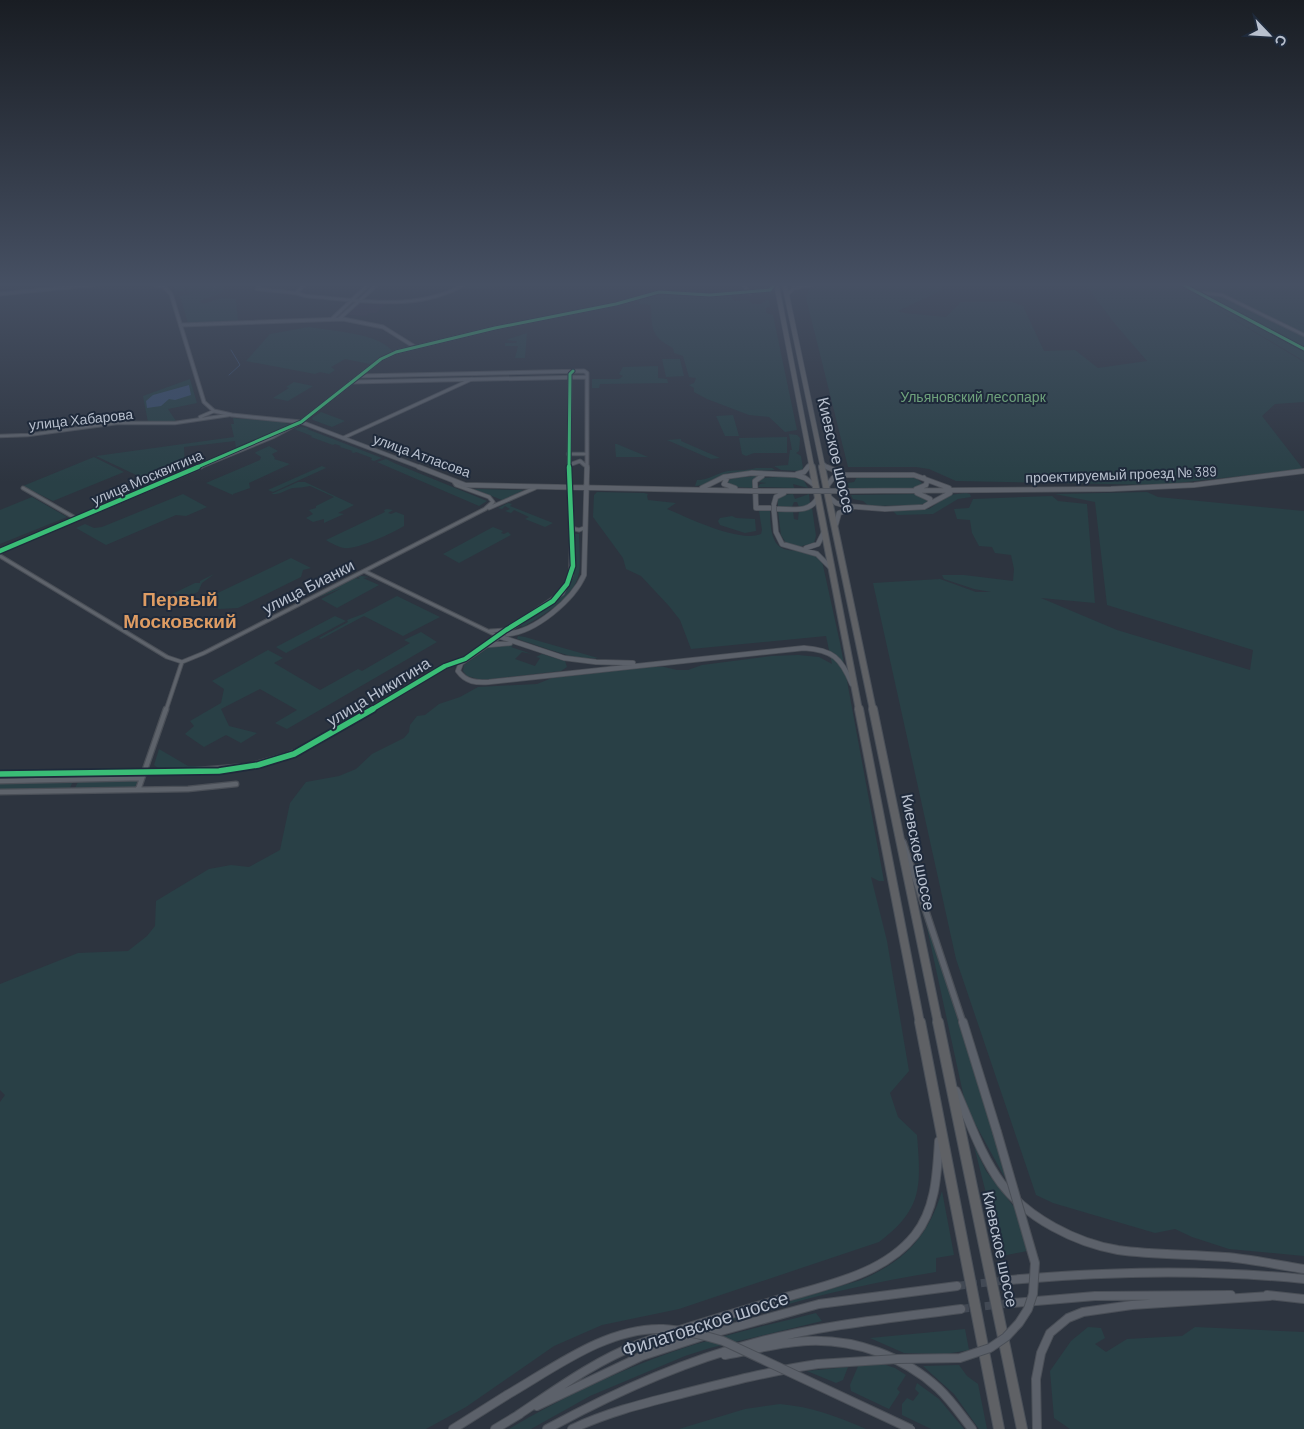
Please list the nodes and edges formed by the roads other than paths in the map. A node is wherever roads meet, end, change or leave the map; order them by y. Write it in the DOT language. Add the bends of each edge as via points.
graph roads {
  1 [pos="189,349"];
  2 [pos="407,349"];
  3 [pos="789,349"];
  4 [pos="798,349"];
  5 [pos="401,350"];
  6 [pos="573,371"];
  7 [pos="359,376"];
  8 [pos="570,377"];
  9 [pos="586,377"];
  10 [pos="472,379"];
  11 [pos="351,382"];
  12 [pos="216,411"];
  13 [pos="232,415"];
  14 [pos="193,420"];
  15 [pos="300,422"];
  16 [pos="0,436"];
  17 [pos="343,438"];
  18 [pos="568,454"];
  19 [pos="587,454"];
  20 [pos="812,462"];
  21 [pos="822,463"];
  22 [pos="569,465"];
  23 [pos="586,466"];
  24 [pos="1304,471"];
  25 [pos="848,474"];
  26 [pos="770,475"];
  27 [pos="793,475"];
  28 [pos="730,476"];
  29 [pos="921,477"];
  30 [pos="454,482"];
  31 [pos="816,486"];
  32 [pos="827,486"];
  33 [pos="537,487"];
  34 [pos="23,488"];
  35 [pos="570,488"];
  36 [pos="585,488"];
  37 [pos="682,490"];
  38 [pos="968,490"];
  39 [pos="751,491"];
  40 [pos="760,491"];
  41 [pos="794,491"];
  42 [pos="904,491"];
  43 [pos="818,496"];
  44 [pos="829,496"];
  45 [pos="774,508"];
  46 [pos="859,508"];
  47 [pos="918,508"];
  48 [pos="484,509"];
  49 [pos="77,519"];
  50 [pos="836,524"];
  51 [pos="571,528"];
  52 [pos="584,528"];
  53 [pos="824,532"];
  54 [pos="788,546"];
  55 [pos="0,551"];
  56 [pos="0,556"];
  57 [pos="831,567"];
  58 [pos="364,572"];
  59 [pos="506,630"];
  60 [pos="485,631"];
  61 [pos="516,634"];
  62 [pos="498,636"];
  63 [pos="489,642"];
  64 [pos="516,643"];
  65 [pos="483,647"];
  66 [pos="564,658"];
  67 [pos="466,659"];
  68 [pos="182,662"];
  69 [pos="655,663"];
  70 [pos="560,673"];
  71 [pos="855,690"];
  72 [pos="144,772"];
  73 [pos="31,773"];
  74 [pos="0,774"];
  75 [pos="142,778"];
  76 [pos="0,781"];
  77 [pos="6,781"];
  78 [pos="236,784"];
  79 [pos="138,790"];
  80 [pos="0,792"];
  81 [pos="897,826"];
  82 [pos="948,1071"];
  83 [pos="939,1124"];
  84 [pos="1304,1269"];
  85 [pos="1304,1279"];
  86 [pos="1008,1280"];
  87 [pos="957,1286"];
  88 [pos="1270,1296"];
  89 [pos="1304,1299"];
  90 [pos="1013,1302"];
  91 [pos="961,1309"];
  92 [pos="704,1359"];
  93 [pos="518,1415"];
  94 [pos="453,1429"];
  95 [pos="495,1429"];
  96 [pos="547,1429"];
  97 [pos="572,1429"];
  98 [pos="911,1429"];
  99 [pos="972,1429"];
  100 [pos="999,1429"];
  101 [pos="1022,1429"];
  102 [pos="1037,1429"];
  1 -- 12 [label="main road, улица Атласова" via="204,402"];
  2 -- 5 [label="main road"];
  3 -- 20 [label="highway, Киевское шоссе"];
  4 -- 21 [label="highway, Киевское шоссе"];
  5 -- 7 [label="main road" via="381,359"];
  6 -- 7 [label="main road"];
  6 -- 8 [label="main road"];
  6 -- 9 [label="main road" via="586,372"];
  7 -- 11 [label="main road"];
  8 -- 9 [label="main road"];
  8 -- 10 [label="main road"];
  8 -- 18 [label="main road, улица Никитина"];
  9 -- 19 [label="main road"];
  10 -- 11 [label="main road"];
  10 -- 17 [label="street"];
  11 -- 15 [label="main road"];
  12 -- 13 [label="main road, улица Атласова"];
  12 -- 14 [label="street, улица Хабарова"];
  13 -- 14 [label="street, улица Хабарова"];
  13 -- 15 [label="main road, улица Атласова"];
  14 -- 16 [label="street, улица Хабарова" via="117,423"];
  15 -- 17 [label="main road, улица Атласова"];
  15 -- 49 [label="street, улица Москвитина" via="273,437"];
  17 -- 30 [label="main road, улица Атласова"];
  18 -- 19 [label="street"];
  18 -- 22 [label="main road, улица Никитина"];
  19 -- 23 [label="main road"];
  20 -- 27 [label="main road" via="804,472"];
  20 -- 31 [label="highway, Киевское шоссе"];
  21 -- 25 [label="main road" via="832,471"];
  21 -- 32 [label="highway, Киевское шоссе"];
  22 -- 23 [label="main road" via="580,461"];
  22 -- 35 [label="main road, улица Никитина"];
  23 -- 36 [label="main road"];
  24 -- 38 [label="main road, проектируемый проезд № 389" via="1194,485"];
  25 -- 29 [label="main road"];
  25 -- 32 [label="main road" via="834,478"];
  26 -- 27 [label="main road"];
  26 -- 28 [label="main road"];
  26 -- 45 [label="main road" via="755,481 756,508"];
  27 -- 31 [label="main road"];
  28 -- 37 [label="main road" via="704,487"];
  28 -- 39 [label="main road" via="724,480 725,485"];
  29 -- 38 [label="main road" via="941,486"];
  29 -- 42 [label="main road" via="927,482 924,487"];
  30 -- 33 [label="main road, улица Атласова" via="478,486"];
  30 -- 48 [label="street" via="493,499"];
  31 -- 43 [label="highway, Киевское шоссе"];
  32 -- 44 [label="highway, Киевское шоссе"];
  33 -- 35 [label="main road, улица Атласова"];
  33 -- 48 [label="street, улица Бианки"];
  34 -- 49 [label="street"];
  35 -- 36 [label="main road, улица Атласова"];
  35 -- 51 [label="main road, улица Никитина"];
  36 -- 37 [label="main road, улица Атласова"];
  36 -- 52 [label="main road"];
  37 -- 39 [label="main road, улица Атласова"];
  38 -- 42 [label="main road, улица Атласова"];
  38 -- 47 [label="main road" via="946,494 930,506"];
  39 -- 40 [label="main road, улица Атласова, bridge"];
  40 -- 41 [label="main road, улица Атласова"];
  40 -- 45 [label="main road" via="769,495"];
  41 -- 42 [label="main road, улица Атласова, bridge"];
  41 -- 45 [label="main road" via="778,495"];
  42 -- 47 [label="main road" via="930,499 929,503"];
  43 -- 45 [label="main road" via="808,508"];
  43 -- 53 [label="highway, Киевское шоссе"];
  44 -- 46 [label="main road" via="841,506"];
  44 -- 50 [label="highway, Киевское шоссе"];
  45 -- 54 [label="main road" via="777,537"];
  46 -- 47 [label="main road"];
  46 -- 50 [label="main road" via="839,513"];
  48 -- 58 [label="street, улица Бианки"];
  49 -- 55 [label="street, улица Москвитина"];
  50 -- 81 [label="highway, Киевское шоссе"];
  51 -- 52 [label="street"];
  51 -- 59 [label="main road, улица Никитина" via="572,566 564,589 553,601"];
  52 -- 61 [label="main road" via="585,564 579,586 558,608"];
  53 -- 54 [label="main road" via="815,546"];
  53 -- 57 [label="highway, Киевское шоссе"];
  54 -- 57 [label="main road" via="820,554"];
  56 -- 68 [label="street" via="167,657"];
  57 -- 71 [label="highway, Киевское шоссе"];
  58 -- 60 [label="street"];
  58 -- 68 [label="street, улица Бианки"];
  59 -- 60 [label="street"];
  59 -- 61 [label="main road" via="507,634"];
  59 -- 62 [label="main road, улица Никитина"];
  60 -- 62 [label="street"];
  60 -- 63 [label="street"];
  61 -- 64 [label="main road" via="513,638"];
  62 -- 63 [label="main road, улица Никитина"];
  62 -- 64 [label="main road"];
  63 -- 65 [label="main road, улица Никитина"];
  64 -- 65 [label="main road" via="501,642"];
  64 -- 66 [label="main road"];
  65 -- 67 [label="main road, улица Никитина"];
  66 -- 69 [label="main road"];
  66 -- 70 [label="main road" via="570,666"];
  67 -- 70 [label="main road" via="458,671 464,678 477,683"];
  67 -- 72 [label="street, улица Никитина" via="445,666 308,747 278,760 233,770"];
  68 -- 72 [label="street"];
  69 -- 70 [label="main road"];
  69 -- 71 [label="main road" via="799,648 819,649 832,653 841,661"];
  71 -- 83 [label="highway, Киевское шоссе"];
  72 -- 73 [label="street, улица Никитина"];
  72 -- 75 [label="street"];
  73 -- 74 [label="street, улица Никитина"];
  73 -- 77 [label="street"];
  75 -- 77 [label="street"];
  75 -- 79 [label="street"];
  76 -- 77 [label="street"];
  78 -- 79 [label="street"];
  79 -- 80 [label="street"];
  81 -- 82 [label="highway, Киевское шоссе"];
  81 -- 97 [label="main road, bridge" via="941,953 1035,1263 1033,1294 1028,1309 1006,1337 990,1348 960,1358 818,1364 724,1382 626,1408"];
  82 -- 84 [label="main road" via="986,1159 1002,1184 1022,1206 1056,1228 1097,1245 1119,1250 1227,1257"];
  82 -- 101 [label="highway, Киевское шоссе"];
  83 -- 93 [label="main road" via="940,1161 934,1200 919,1230 886,1262 835,1283 638,1345 572,1379"];
  83 -- 100 [label="highway, Киевское шоссе"];
  85 -- 86 [label="main road" via="1262,1273 1154,1271"];
  87 -- 93 [label="main road, Филатовское шоссе" via="819,1304 703,1336 642,1356"];
  88 -- 89 [label="main road"];
  88 -- 90 [label="main road" via="1125,1294"];
  88 -- 102 [label="main road" via="1129,1305 1075,1314 1060,1323 1044,1343 1036,1388"];
  91 -- 92 [label="main road, Филатовское шоссе" via="829,1328 753,1343"];
  92 -- 96 [label="main road, Филатовское шоссе" via="643,1382"];
  92 -- 99 [label="main road" via="810,1341 865,1348 921,1374 946,1396"];
  93 -- 95 [label="main road, Филатовское шоссе"];
  94 -- 98 [label="main road, bridge" via="610,1338 640,1330 672,1328 723,1342"];
}
